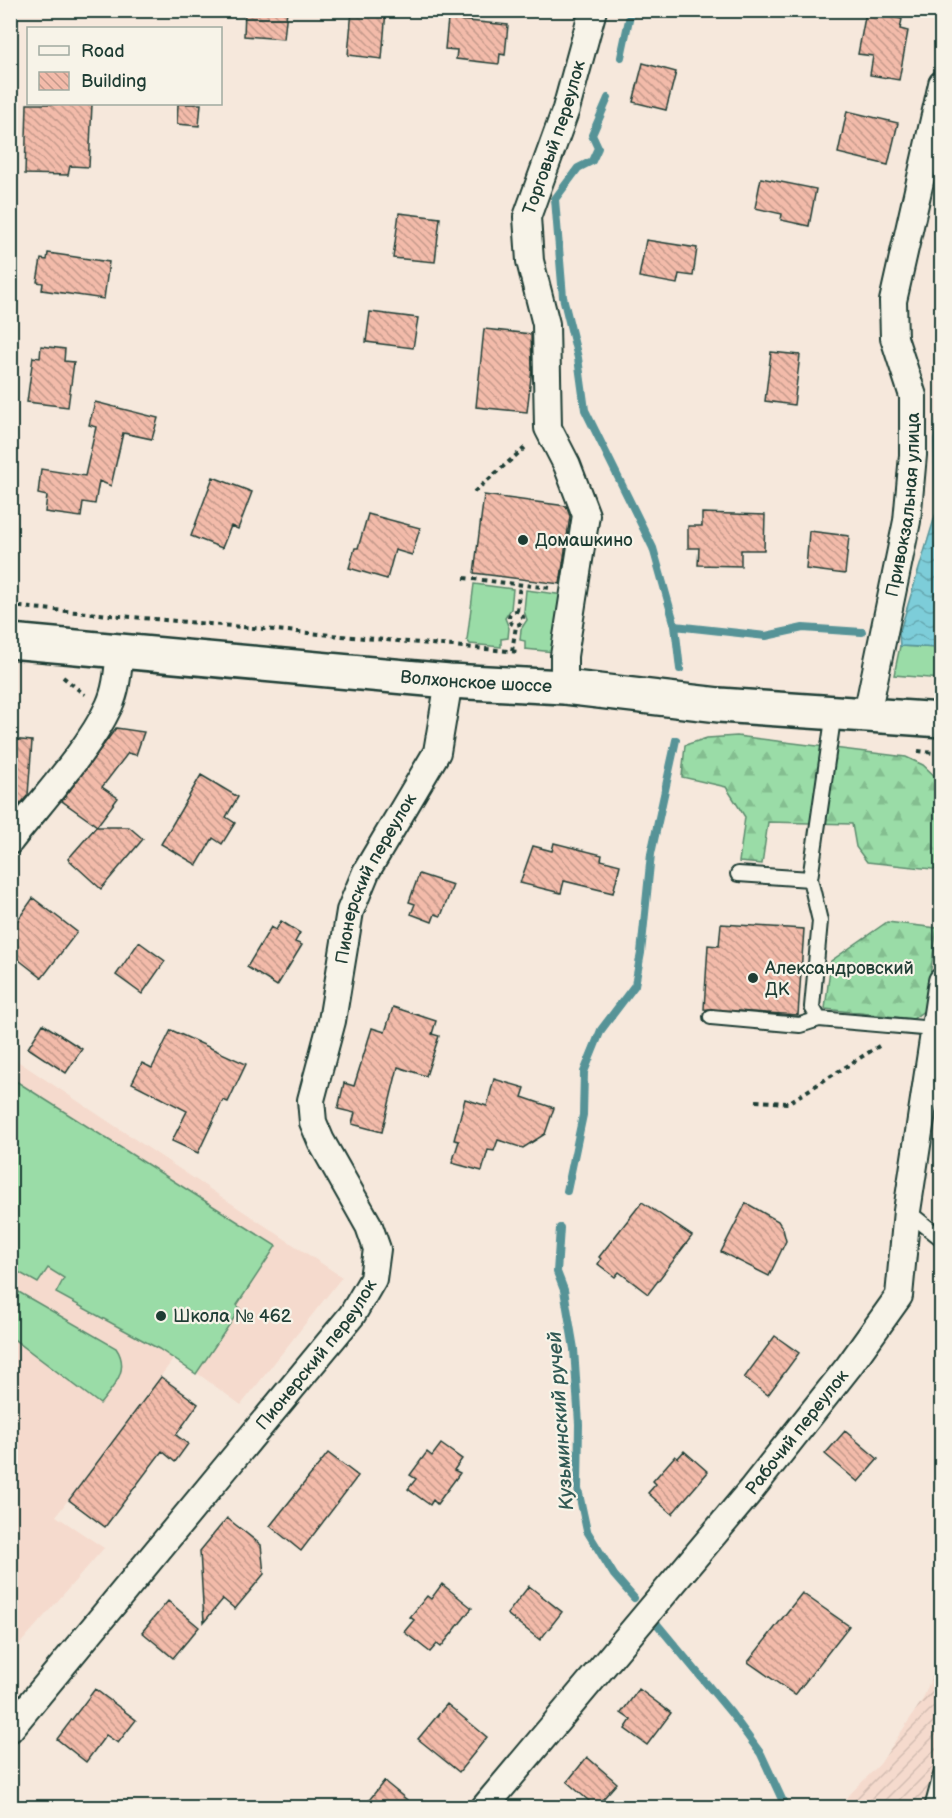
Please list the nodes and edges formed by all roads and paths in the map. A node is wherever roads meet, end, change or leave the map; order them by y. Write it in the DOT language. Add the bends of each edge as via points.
graph roads {
  1 [pos="593,10"];
  2 [pos="942,84"];
  3 [pos="535,439"];
  4 [pos="474,492"];
  5 [pos="464,578"];
  6 [pos="520,584"];
  7 [pos="552,588"];
  8 [pos="10,606"];
  9 [pos="517,611"];
  10 [pos="516,626"];
  11 [pos="10,641"];
  12 [pos="120,651"];
  13 [pos="512,651"];
  14 [pos="564,671"];
  15 [pos="57,674"];
  16 [pos="449,681"];
  17 [pos="105,712"];
  18 [pos="834,712"];
  19 [pos="867,714"];
  20 [pos="942,720"];
  21 [pos="10,841"];
  22 [pos="738,874"];
  23 [pos="810,879"];
  24 [pos="942,981"];
  25 [pos="711,1017"];
  26 [pos="819,1019"];
  27 [pos="933,1037"];
  28 [pos="756,1101"];
  29 [pos="907,1211"];
  30 [pos="942,1239"];
  31 [pos="10,1729"];
  32 [pos="942,1771"];
  33 [pos="484,1808"];
  34 [pos="932,1808"];
  1 -- 14 [label="street, Торговый переулок" via="566,109 527,218 530,261 546,324 548,428 586,515"];
  2 -- 19 [label="street, Привокзальная улица" via="893,301 894,338 913,396 913,455 907,521"];
  3 -- 4 [label="path"];
  5 -- 6 [label="path"];
  6 -- 7 [label="path"];
  6 -- 9 [label="path"];
  8 -- 13 [label="path"];
  9 -- 10 [label="path" via="523,619"];
  9 -- 10 [label="path" via="509,618"];
  10 -- 13 [label="path"];
  11 -- 12 [label="main road, Волхонское шоссе"];
  12 -- 16 [label="main road, Волхонское шоссе"];
  12 -- 17 [label="street" via="116,683"];
  13 -- 14 [label="path"];
  14 -- 16 [label="main road, Волхонское шоссе"];
  14 -- 18 [label="main road, Волхонское шоссе" via="719,705"];
  15 -- 17 [label="path"];
  16 -- 31 [label="street, Пионерский переулок" via="437,752 366,872 350,911 332,1021 311,1100 313,1122 321,1141 369,1226 377,1250 373,1280 352,1315"];
  17 -- 21 [label="street" via="81,750"];
  18 -- 19 [label="main road, Волхонское шоссе"];
  18 -- 23 [label="lane"];
  19 -- 20 [label="main road, Волхонское шоссе"];
  22 -- 23 [label="lane"];
  23 -- 26 [label="lane" via="820,921 812,1007"];
  24 -- 27 [label="street, Рабочий переулок"];
  25 -- 26 [label="lane" via="800,1025"];
  26 -- 27 [label="lane"];
  27 -- 28 [label="path" via="889,1040 788,1103"];
  27 -- 29 [label="street, Рабочий переулок"];
  29 -- 30 [label="lane"];
  29 -- 33 [label="street, Рабочий переулок" via="899,1296 893,1305 751,1490"];
  32 -- 34 [label="lane"];
}
